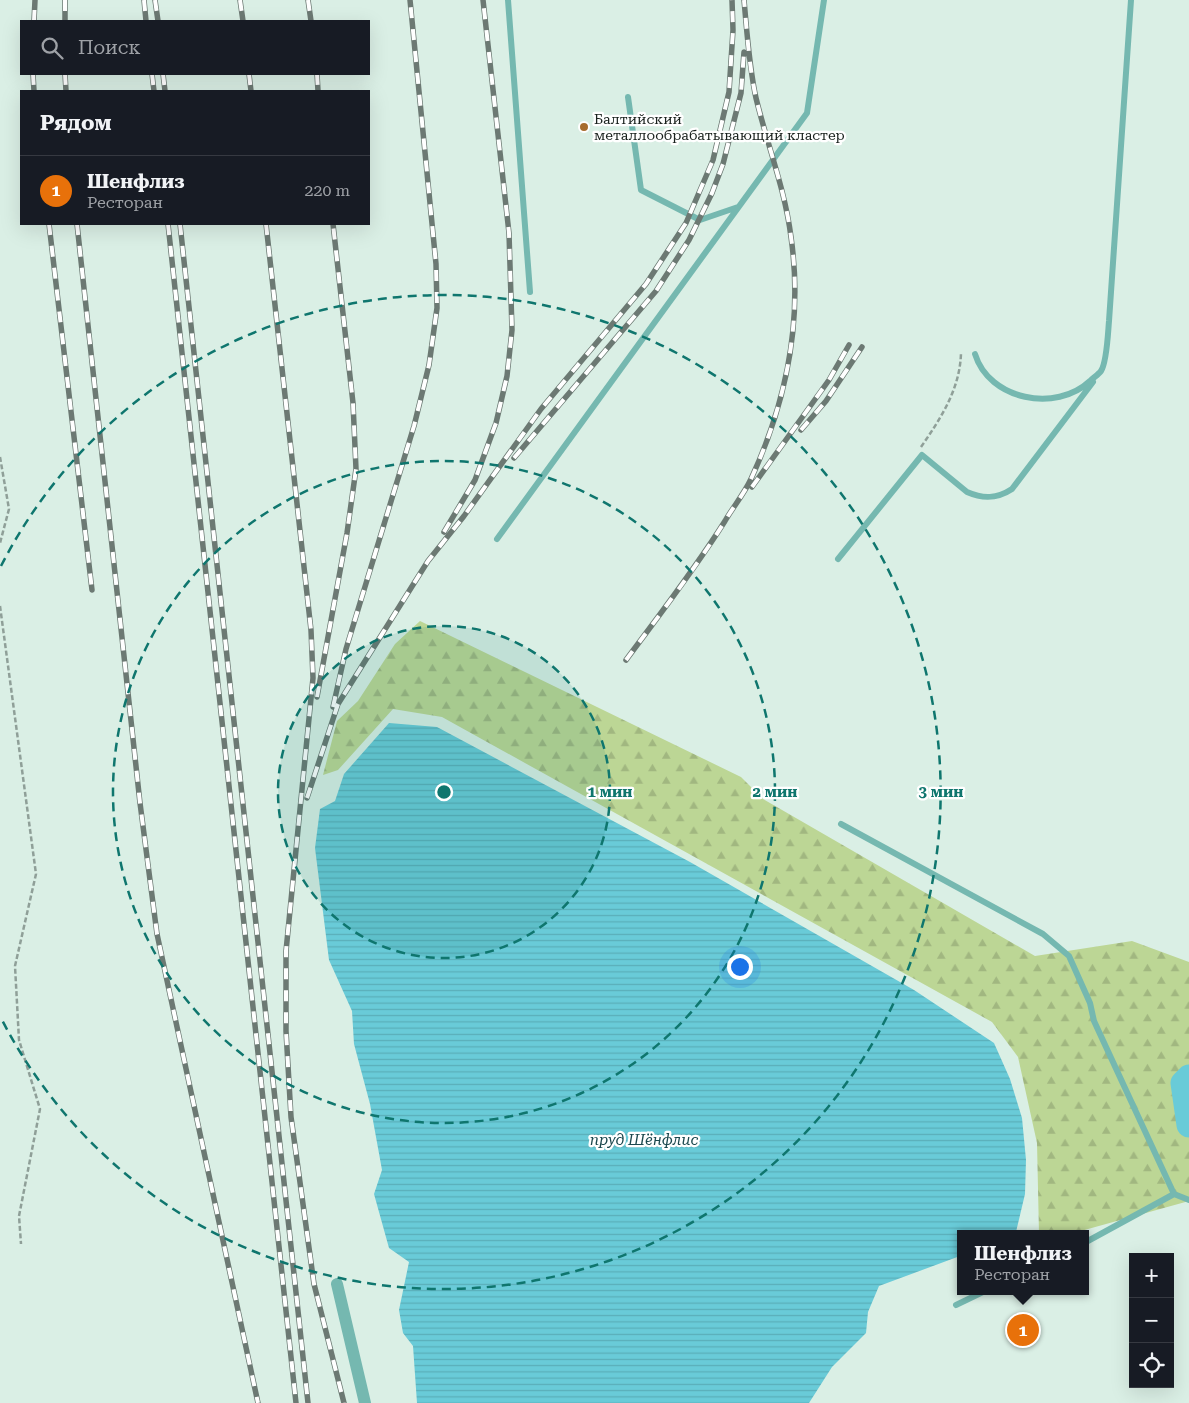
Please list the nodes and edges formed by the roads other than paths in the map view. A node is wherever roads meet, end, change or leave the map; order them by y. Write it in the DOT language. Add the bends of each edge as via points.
graph roads {
  1 [pos="508,0"];
  2 [pos="824,0"];
  3 [pos="1130,0"];
  4 [pos="628,97"];
  5 [pos="738,207"];
  6 [pos="530,292"];
  7 [pos="975,354"];
  8 [pos="1102,370"];
  9 [pos="497,538"];
  10 [pos="838,559"];
  11 [pos="841,824"];
  12 [pos="1174,1194"];
  13 [pos="1189,1200"];
  14 [pos="1089,1240"];
  15 [pos="337,1284"];
  16 [pos="977,1295"];
  17 [pos="956,1305"];
  18 [pos="365,1403"];
  1 -- 6 [label="lane"];
  2 -- 5 [label="lane" via="807,113"];
  3 -- 8 [label="lane" via="1109,321"];
  4 -- 5 [label="lane" via="641,190 700,220"];
  5 -- 9 [label="lane"];
  7 -- 8 [label="lane" via="979,367 989,378 1020,396 1044,399 1068,394 1086,385"];
  8 -- 10 [label="lane" via="1017,484 1004,494 984,498 967,492 922,455"];
  11 -- 12 [label="lane" via="1043,934 1069,956 1090,1003 1094,1021"];
  12 -- 13 [label="lane"];
  12 -- 14 [label="lane"];
  15 -- 18 [label="street"];
  16 -- 17 [label="lane"];
}
